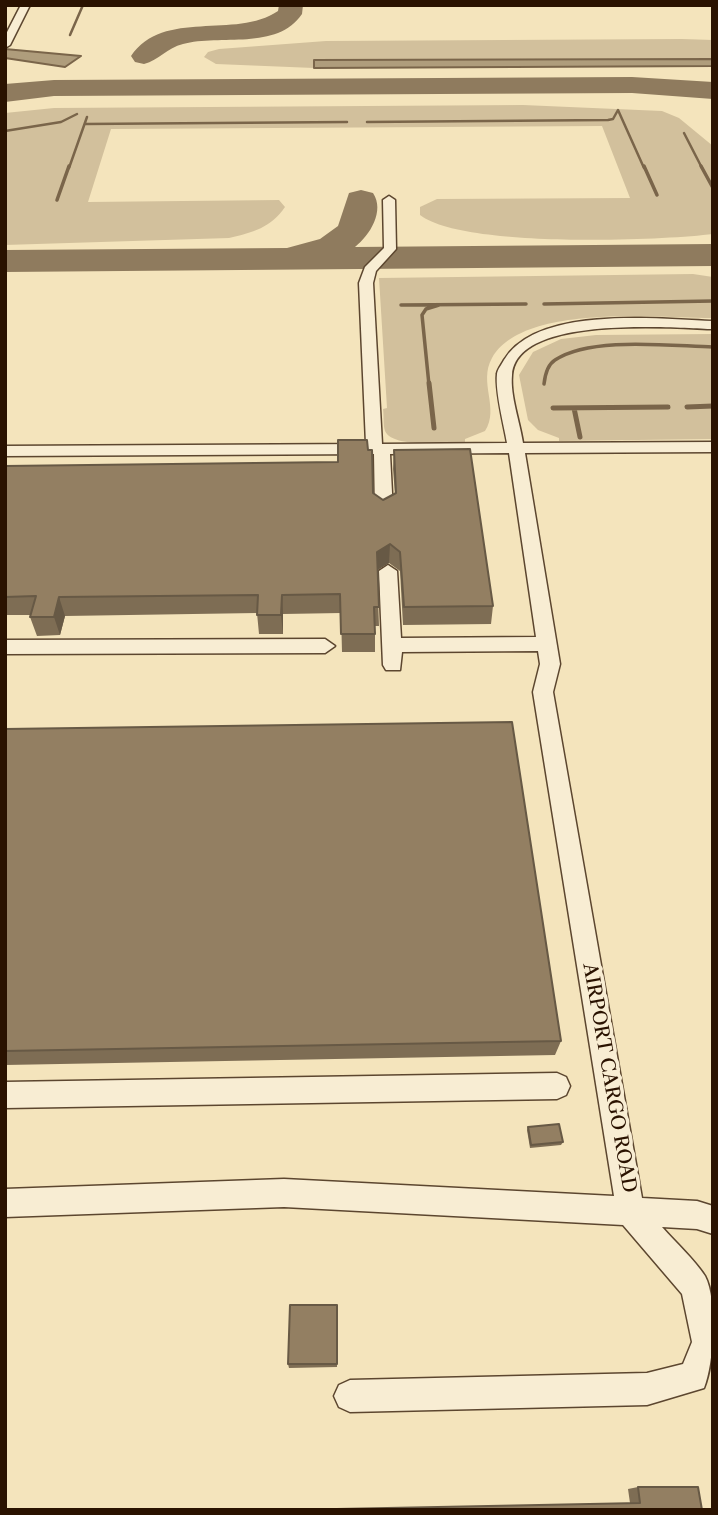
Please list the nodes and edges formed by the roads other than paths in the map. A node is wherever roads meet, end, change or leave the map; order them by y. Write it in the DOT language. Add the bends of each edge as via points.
graph roads {
  1 [pos="26,5"];
  2 [pos="6,44"];
  3 [pos="389,200"];
  4 [pos="713,325"];
  5 [pos="713,447"];
  6 [pos="378,449"];
  7 [pos="513,450"];
  8 [pos="5,451"];
  9 [pos="384,512"];
  10 [pos="388,571"];
  11 [pos="546,644"];
  12 [pos="392,645"];
  13 [pos="325,646"];
  14 [pos="5,647"];
  15 [pos="393,665"];
  16 [pos="557,1086"];
  17 [pos="5,1095"];
  18 [pos="5,1203"];
  19 [pos="631,1213"];
  20 [pos="713,1220"];
  21 [pos="350,1396"];
  1 -- 2 [label="lane"];
  3 -- 6 [label="lane" via="390,249 370,271 366,283"];
  4 -- 7 [label="lane, AIRPORT CARGO ROAD" via="579,326 532,339 514,352 504,373"];
  5 -- 7 [label="lane"];
  6 -- 7 [label="lane"];
  6 -- 8 [label="lane"];
  6 -- 9 [label="lane"];
  7 -- 11 [label="lane, AIRPORT CARGO ROAD"];
  10 -- 12 [label="lane"];
  11 -- 12 [label="lane"];
  11 -- 19 [label="lane, AIRPORT CARGO ROAD" via="550,664 543,692"];
  12 -- 15 [label="lane"];
  13 -- 14 [label="lane"];
  16 -- 17 [label="lane"];
  18 -- 19 [label="lane, AIRPORT CARGO ROAD" via="285,1193"];
  19 -- 20 [label="lane"];
  19 -- 21 [label="lane" via="695,1287 706,1342 693,1377 647,1389"];
}
